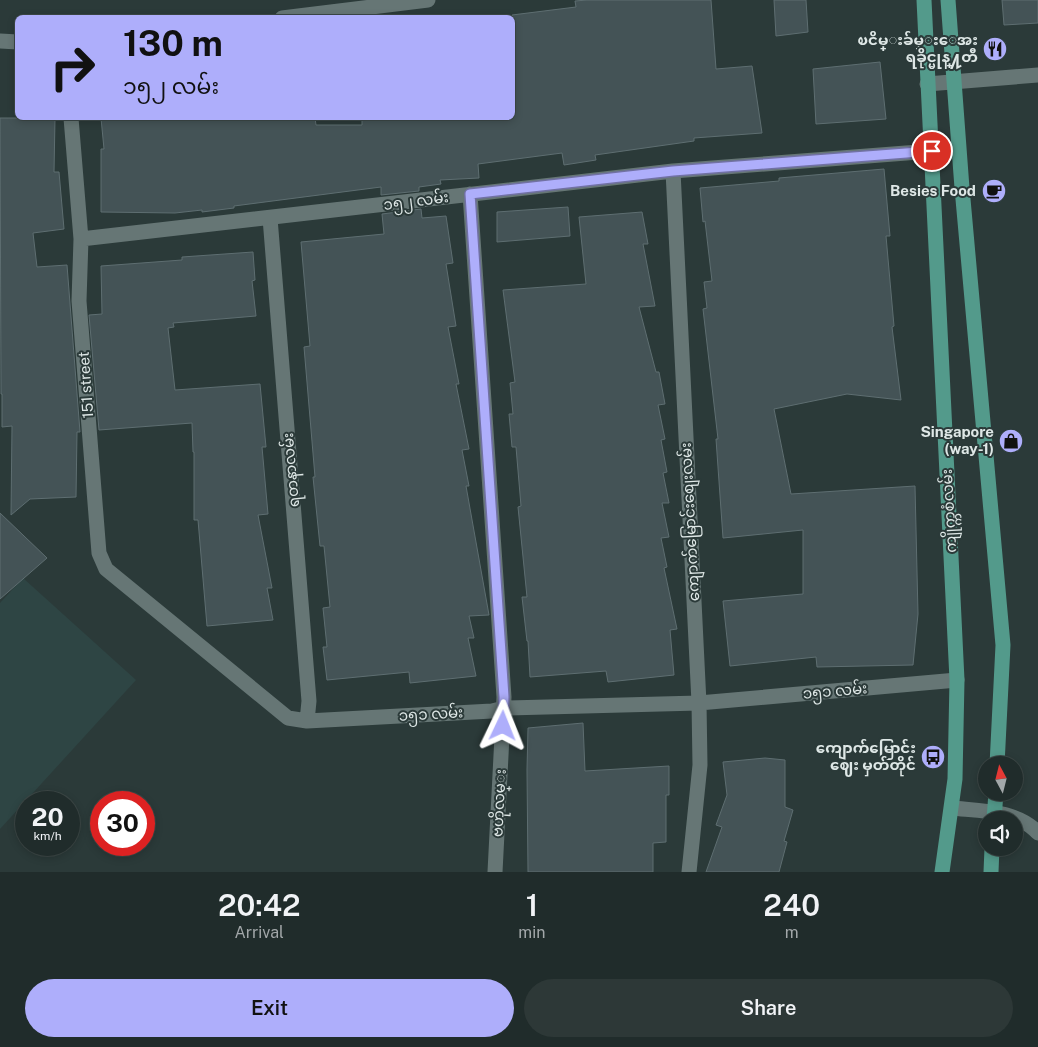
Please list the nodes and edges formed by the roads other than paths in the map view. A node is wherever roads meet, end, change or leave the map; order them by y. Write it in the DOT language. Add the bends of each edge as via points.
graph roads {
  1 [pos="428,0"];
  2 [pos="924,0"];
  3 [pos="948,0"];
  4 [pos="306,15"];
  5 [pos="0,41"];
  6 [pos="15,42"];
  7 [pos="1038,75"];
  8 [pos="954,82"];
  9 [pos="927,84"];
  10 [pos="71,120"];
  11 [pos="932,151"];
  12 [pos="673,171"];
  13 [pos="470,194"];
  14 [pos="270,218"];
  15 [pos="81,239"];
  16 [pos="106,570"];
  17 [pos="957,680"];
  18 [pos="699,703"];
  19 [pos="504,708"];
  20 [pos="307,721"];
  21 [pos="997,756"];
  22 [pos="952,808"];
  23 [pos="978,813"];
  24 [pos="1023,823"];
  25 [pos="1038,833"];
  26 [pos="992,856"];
  27 [pos="495,872"];
  28 [pos="689,872"];
  29 [pos="942,872"];
  30 [pos="991,872"];
  1 -- 4 [label="street"];
  2 -- 9 [label="main road, ကျိုက္ကစံလမ်း"];
  3 -- 8 [label="main road"];
  5 -- 6 [label="street"];
  7 -- 8 [label="street"];
  8 -- 9 [label="street"];
  8 -- 21 [label="main road" via="1003,645"];
  9 -- 11 [label="main road, ကျိုက္ကစံလမ်း"];
  10 -- 15 [label="street, 151 street"];
  11 -- 12 [label="street, ၁၅၂ လမ်း"];
  11 -- 17 [label="main road, ကျိုက္ကစံလမ်း"];
  12 -- 13 [label="street, ၁၅၂ လမ်း"];
  12 -- 18 [label="street, ကျောက်မြောင်းစျေးလမ်း"];
  13 -- 14 [label="street, ၁၅၂ လမ်း"];
  13 -- 19 [label="street, ဗဟိုလမ္း"];
  14 -- 15 [label="street, ၁၅၂ လမ်း"];
  14 -- 20 [label="street, ရတနာလမ်း" via="309,701"];
  15 -- 16 [label="street, 151 street" via="80,301 88,417 99,553"];
  16 -- 20 [label="street, ၁၅၁ လမ်း" via="288,718"];
  17 -- 18 [label="street, ၁၅၁ လမ်း"];
  17 -- 22 [label="main road, ကျိုက္ကစံလမ်း"];
  18 -- 19 [label="street, ၁၅၁ လမ်း"];
  18 -- 28 [label="street, ကျောက်မြောင်းစျေးလမ်း" via="700,764"];
  19 -- 20 [label="street, ၁၅၁ လမ်း"];
  19 -- 27 [label="street, ဗဟိုလမ္း"];
  22 -- 23 [label="street"];
  22 -- 29 [label="main road, ကျိုက္ကစံလမ်း"];
  24 -- 25 [label="street"];
  26 -- 30 [label="main road"];
}
